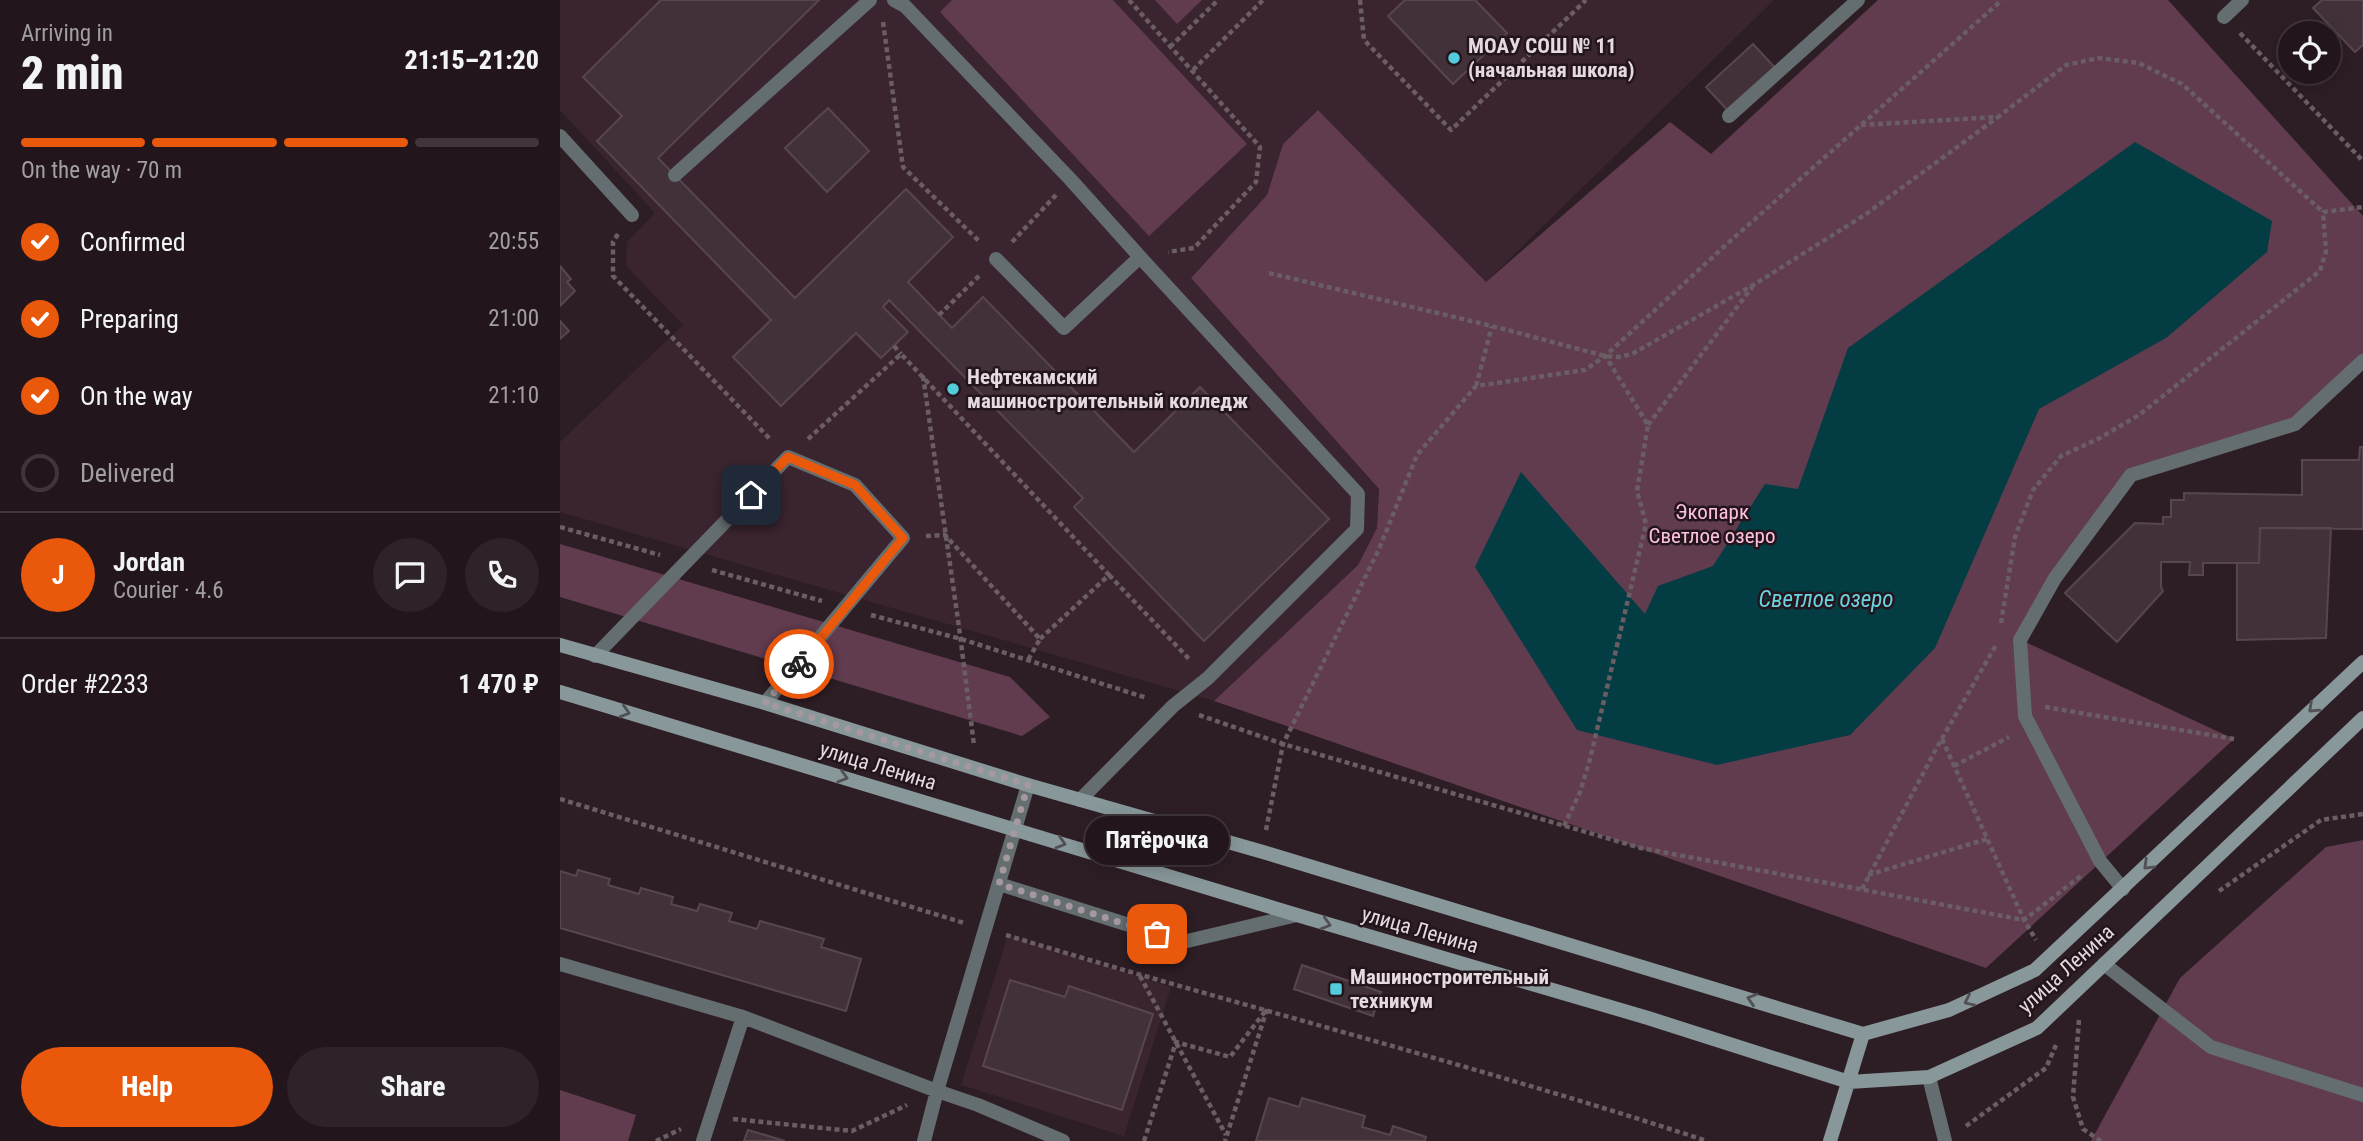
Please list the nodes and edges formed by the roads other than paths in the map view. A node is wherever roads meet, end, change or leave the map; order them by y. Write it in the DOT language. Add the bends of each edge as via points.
graph roads {
  1 [pos="870,0"];
  2 [pos="894,0"];
  3 [pos="1858,0"];
  4 [pos="2242,0"];
  5 [pos="2224,17"];
  6 [pos="1729,116"];
  7 [pos="560,136"];
  8 [pos="675,175"];
  9 [pos="632,215"];
  10 [pos="1140,257"];
  11 [pos="996,259"];
  12 [pos="2363,361"];
  13 [pos="560,645"];
  14 [pos="595,656"];
  15 [pos="2363,662"];
  16 [pos="560,692"];
  17 [pos="765,703"];
  18 [pos="2363,719"];
  19 [pos="1028,785"];
  20 [pos="1080,800"];
  21 [pos="1015,829"];
  22 [pos="999,884"];
  23 [pos="2123,889"];
  24 [pos="1297,915"];
  25 [pos="560,964"];
  26 [pos="2104,964"];
  27 [pos="743,1017"];
  28 [pos="1863,1034"];
  29 [pos="1929,1077"];
  30 [pos="1849,1082"];
  31 [pos="937,1091"];
  32 [pos="2363,1095"];
  33 [pos="1945,1140"];
  34 [pos="703,1141"];
  35 [pos="924,1141"];
  36 [pos="1063,1141"];
  37 [pos="1830,1141"];
  1 -- 8 [label="lane"];
  2 -- 10 [label="lane" via="933,35"];
  3 -- 6 [label="lane"];
  4 -- 5 [label="lane"];
  7 -- 9 [label="lane"];
  10 -- 11 [label="lane" via="1064,328"];
  10 -- 20 [label="lane" via="1358,494 1356,529"];
  12 -- 23 [label="lane" via="2295,424 2131,475 2055,578 2020,640 2025,716 2100,861"];
  13 -- 14 [label="main road, улица Ленина"];
  14 -- 17 [label="main road, улица Ленина"];
  14 -- 17 [label="lane" via="788,457 855,485 903,538"];
  15 -- 23 [label="main road, улица Ленина, one-way"];
  16 -- 21 [label="main road, улица Ленина, one-way"];
  17 -- 19 [label="main road, улица Ленина"];
  18 -- 26 [label="main road, улица Ленина"];
  19 -- 20 [label="main road, улица Ленина"];
  19 -- 21 [label="lane"];
  28 -- 20 [label="main road, улица Ленина, one-way"];
  21 -- 22 [label="lane"];
  21 -- 24 [label="main road, улица Ленина, one-way"];
  22 -- 24 [label="lane" via="1183,942"];
  22 -- 31 [label="lane"];
  23 -- 28 [label="main road, улица Ленина, one-way" via="2035,970 1949,1010"];
  24 -- 30 [label="main road, улица Ленина, one-way"];
  25 -- 27 [label="lane"];
  26 -- 29 [label="main road, улица Ленина" via="2037,1028"];
  26 -- 32 [label="lane" via="2211,1047"];
  27 -- 31 [label="lane"];
  27 -- 34 [label="lane"];
  28 -- 30 [label="main road"];
  29 -- 30 [label="main road, улица Ленина"];
  29 -- 33 [label="lane"];
  30 -- 37 [label="main road"];
  31 -- 35 [label="lane"];
  31 -- 36 [label="lane"];
}
